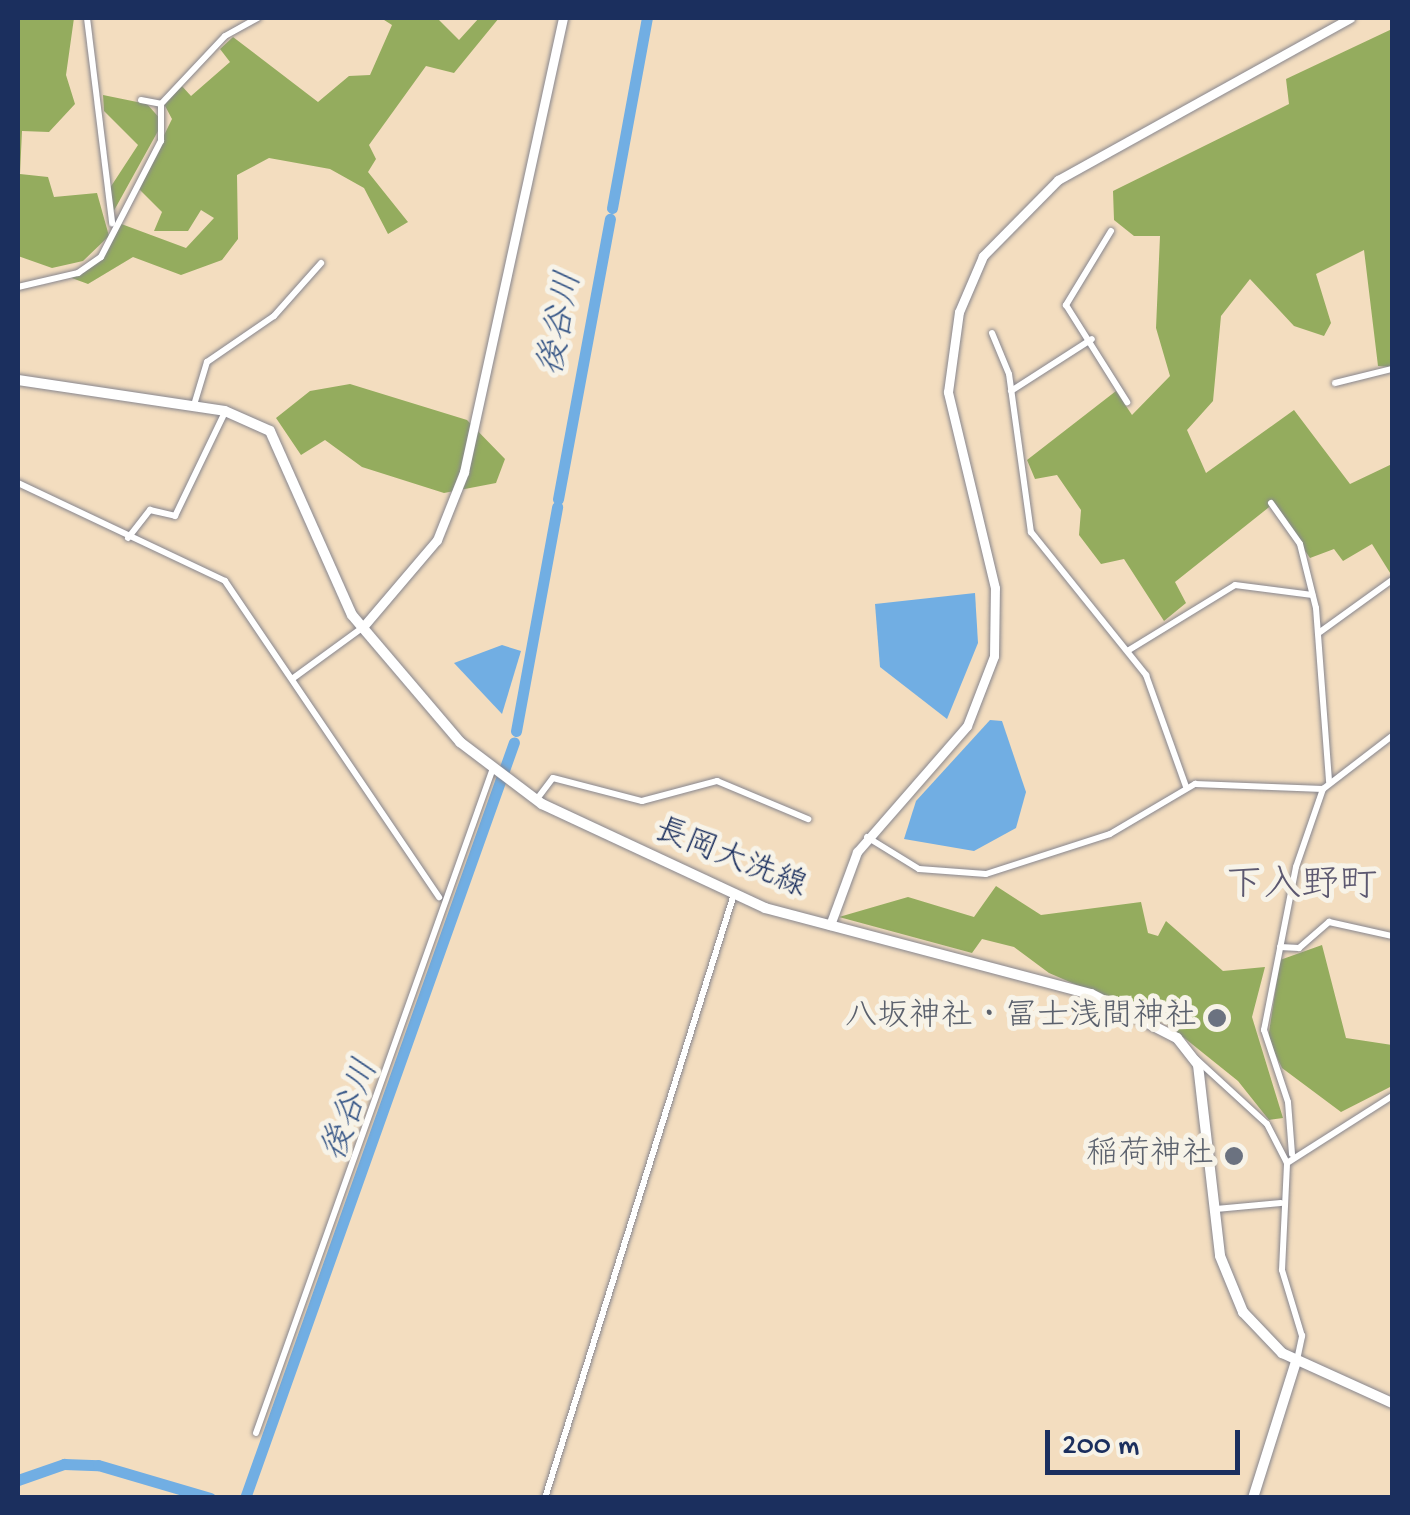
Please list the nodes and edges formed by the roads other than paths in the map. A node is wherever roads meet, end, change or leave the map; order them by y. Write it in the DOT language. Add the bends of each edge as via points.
graph roads {
  1 [pos="86,18"];
  2 [pos="258,18"];
  3 [pos="563,18"];
  4 [pos="1350,18"];
  5 [pos="142,100"];
  6 [pos="161,104"];
  7 [pos="112,224"];
  8 [pos="1110,231"];
  9 [pos="321,262"];
  10 [pos="18,286"];
  11 [pos="992,333"];
  12 [pos="1092,339"];
  13 [pos="1392,369"];
  14 [pos="18,380"];
  15 [pos="1335,383"];
  16 [pos="1011,390"];
  17 [pos="1127,402"];
  18 [pos="194,406"];
  19 [pos="225,411"];
  20 [pos="18,483"];
  21 [pos="1271,503"];
  22 [pos="128,538"];
  23 [pos="1392,580"];
  24 [pos="1312,594"];
  25 [pos="362,628"];
  26 [pos="1320,632"];
  27 [pos="1129,650"];
  28 [pos="292,679"];
  29 [pos="1392,736"];
  30 [pos="494,772"];
  31 [pos="1329,782"];
  32 [pos="1186,787"];
  33 [pos="1323,789"];
  34 [pos="536,800"];
  35 [pos="808,820"];
  36 [pos="867,837"];
  37 [pos="734,894"];
  38 [pos="439,897"];
  39 [pos="830,926"];
  40 [pos="1392,936"];
  41 [pos="1280,947"];
  42 [pos="1196,1059"];
  43 [pos="1392,1096"];
  44 [pos="1292,1154"];
  45 [pos="1287,1162"];
  46 [pos="1282,1203"];
  47 [pos="1214,1208"];
  48 [pos="1296,1362"];
  49 [pos="1392,1403"];
  50 [pos="256,1432"];
  51 [pos="545,1498"];
  52 [pos="1253,1498"];
  1 -- 7 [label="street" via="100,185"];
  2 -- 6 [label="street" via="226,36"];
  3 -- 25 [label="street" via="464,472 436,540"];
  4 -- 36 [label="street" via="1058,180 984,256 959,312 948,392 995,588 994,656 960,736"];
  5 -- 6 [label="street"];
  6 -- 7 [label="street" via="162,140"];
  7 -- 10 [label="street" via="90,267"];
  8 -- 12 [label="street" via="1066,300"];
  9 -- 18 [label="street" via="274,316 207,362"];
  11 -- 16 [label="street"];
  12 -- 16 [label="street"];
  12 -- 17 [label="street"];
  13 -- 15 [label="street"];
  14 -- 18 [label="main road, 長岡大洗線"];
  16 -- 27 [label="street" via="1033,537"];
  18 -- 19 [label="main road, 長岡大洗線"];
  19 -- 22 [label="street" via="175,516 150,510"];
  19 -- 25 [label="main road, 長岡大洗線" via="280,444 327,572"];
  20 -- 22 [label="street"];
  21 -- 24 [label="street" via="1300,544"];
  22 -- 28 [label="street" via="225,581"];
  23 -- 26 [label="street"];
  24 -- 26 [label="street"];
  24 -- 27 [label="street" via="1236,585"];
  25 -- 28 [label="street"];
  25 -- 30 [label="main road, 長岡大洗線"];
  26 -- 31 [label="street"];
  27 -- 32 [label="street" via="1162,708"];
  28 -- 38 [label="street"];
  29 -- 31 [label="street"];
  30 -- 34 [label="main road, 長岡大洗線"];
  30 -- 50 [label="street"];
  31 -- 33 [label="street"];
  32 -- 33 [label="street"];
  32 -- 36 [label="street" via="1110,834 986,874 919,869"];
  33 -- 41 [label="street"];
  34 -- 35 [label="street" via="554,778 642,801 717,781"];
  34 -- 37 [label="main road, 長岡大洗線"];
  36 -- 39 [label="street"];
  37 -- 39 [label="main road, 長岡大洗線"];
  37 -- 51 [label="street"];
  39 -- 42 [label="main road, 長岡大洗線" via="1090,994 1171,1034"];
  40 -- 41 [label="street" via="1329,922 1299,948"];
  41 -- 44 [label="street" via="1264,1030 1288,1102"];
  42 -- 45 [label="street" via="1267,1124"];
  42 -- 47 [label="main road"];
  43 -- 44 [label="street"];
  44 -- 45 [label="street"];
  45 -- 46 [label="street"];
  46 -- 47 [label="street"];
  46 -- 48 [label="street" via="1284,1287 1303,1343"];
  47 -- 48 [label="main road" via="1236,1300"];
  48 -- 49 [label="main road"];
  48 -- 52 [label="main road"];
}
